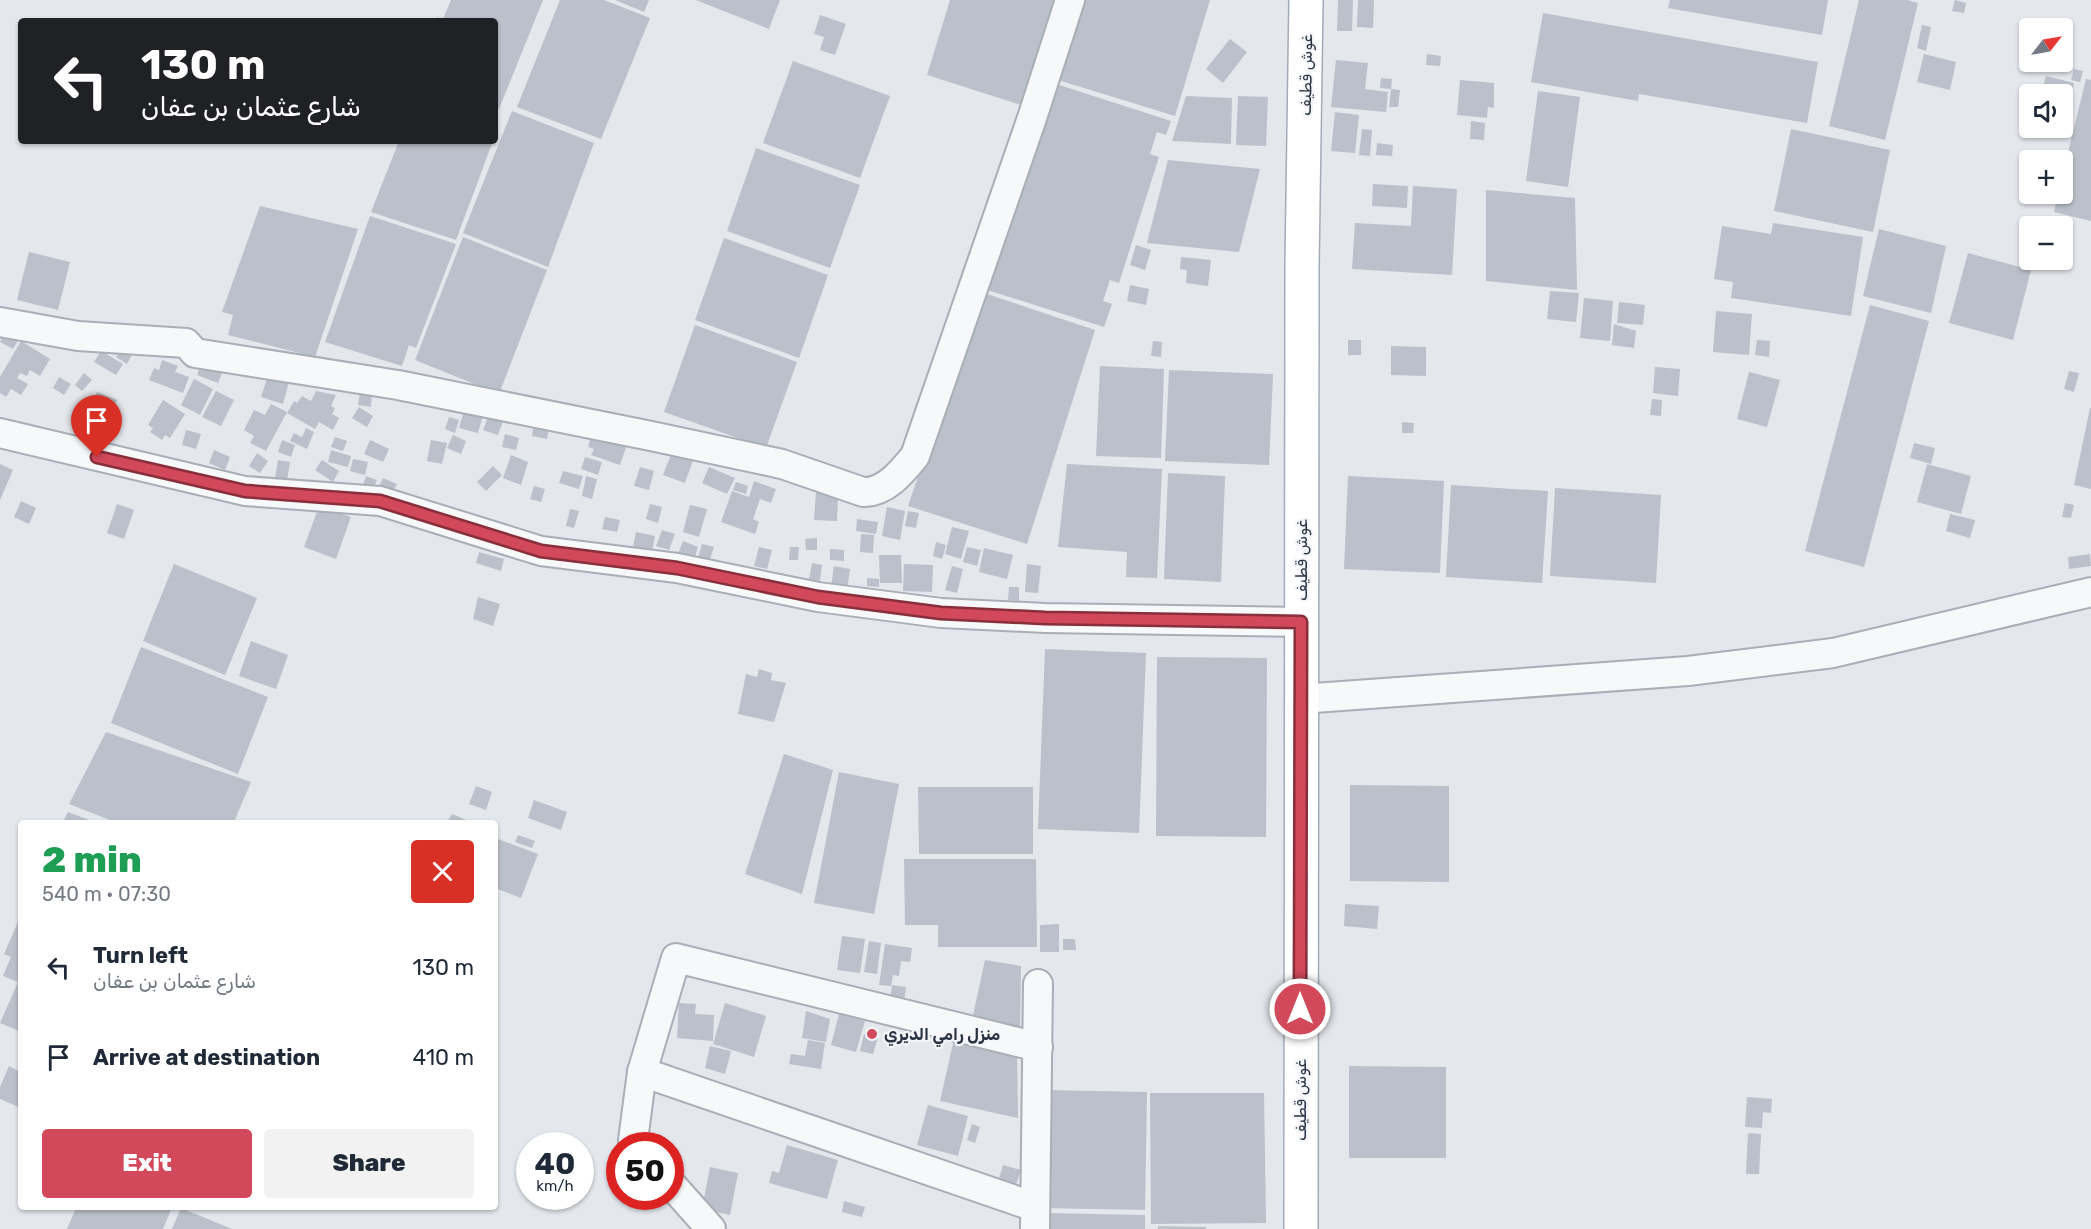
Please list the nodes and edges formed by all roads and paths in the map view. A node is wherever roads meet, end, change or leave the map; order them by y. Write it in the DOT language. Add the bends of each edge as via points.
graph roads {
  1 [pos="1070,0"];
  2 [pos="1306,0"];
  3 [pos="0,322"];
  4 [pos="0,433"];
  5 [pos="2091,592"];
  6 [pos="1301,622"];
  7 [pos="1300,699"];
  8 [pos="1038,984"];
  9 [pos="1038,1047"];
  10 [pos="642,1072"];
  11 [pos="634,1132"];
  12 [pos="684,1199"];
  13 [pos="1035,1218"];
  14 [pos="711,1229"];
  15 [pos="1300,1229"];
  1 -- 3 [label="street" via="915,456 897,478 871,492 782,464 398,385 195,353 186,343 78,336"];
  2 -- 6 [label="main road, غوش قطيف"];
  4 -- 6 [label="street" via="245,491 380,501 541,551 677,568 818,597 941,613"];
  5 -- 7 [label="street" via="1833,653 1688,671"];
  6 -- 7 [label="main road, غوش قطيف"];
  7 -- 15 [label="main road, غوش قطيف"];
  8 -- 9 [label="street"];
  9 -- 10 [label="street" via="676,958"];
  9 -- 13 [label="street"];
  10 -- 11 [label="street"];
  10 -- 13 [label="street"];
  12 -- 14 [label="street"];
}
